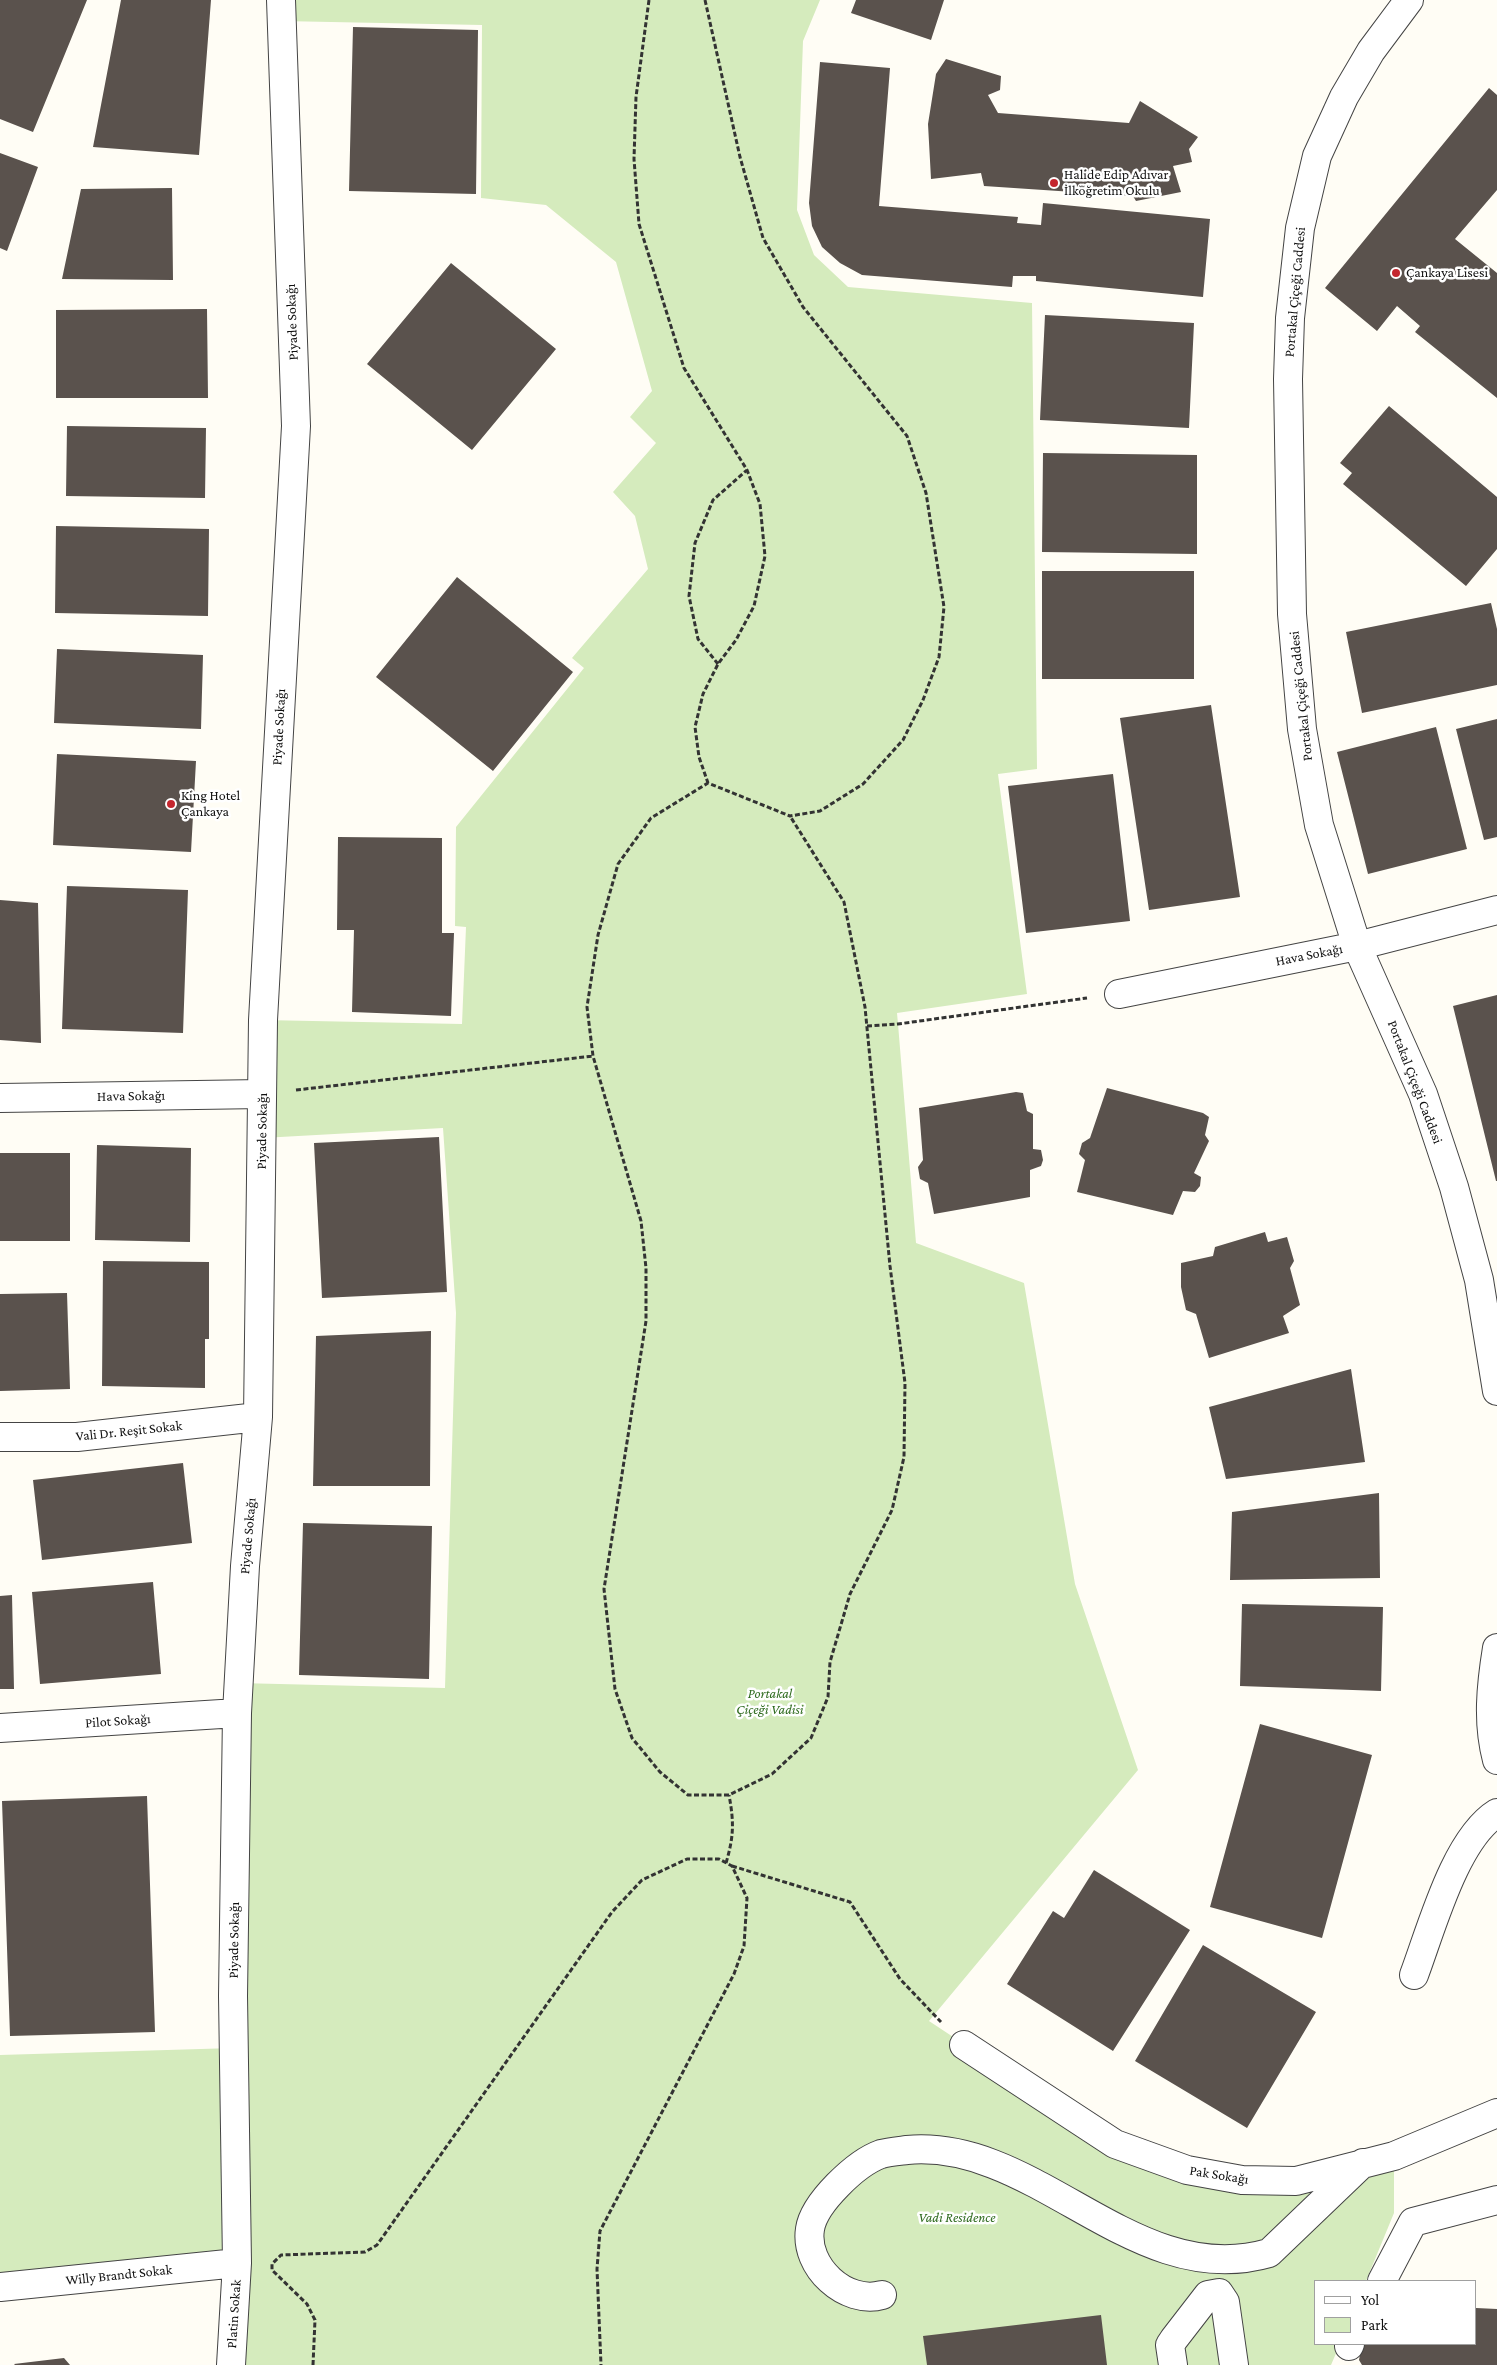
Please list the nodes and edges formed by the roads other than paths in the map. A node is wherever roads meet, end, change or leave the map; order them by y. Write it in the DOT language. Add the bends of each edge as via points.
graph roads {
  1 [pos="281,0"];
  2 [pos="1409,0"];
  3 [pos="1497,910"];
  4 [pos="1357,946"];
  5 [pos="1119,994"];
  6 [pos="262,1094"];
  7 [pos="0,1098"];
  8 [pos="1497,1391"];
  9 [pos="258,1416"];
  10 [pos="0,1436"];
  11 [pos="1497,1648"];
  12 [pos="237,1713"];
  13 [pos="0,1728"];
  14 [pos="1497,1760"];
  15 [pos="1497,1813"];
  16 [pos="1414,1975"];
  17 [pos="964,2045"];
  18 [pos="1497,2113"];
  19 [pos="1363,2163"];
  20 [pos="1497,2200"];
  21 [pos="1243,2259"];
  22 [pos="237,2263"];
  23 [pos="1383,2280"];
  24 [pos="0,2287"];
  25 [pos="1219,2293"];
  26 [pos="882,2295"];
  27 [pos="231,2365"];
  28 [pos="1173,2365"];
  29 [pos="1234,2365"];
  1 -- 6 [label="street, Piyade Sokağı" via="296,426 263,1020"];
  2 -- 4 [label="street, Portakal Çiçeği Caddesi" via="1371,51 1348,89 1317,156 1300,228 1290,318 1288,488 1292,614 1302,729 1319,825"];
  3 -- 4 [label="street, Hava Sokağı"];
  4 -- 5 [label="street, Hava Sokağı"];
  4 -- 8 [label="street, Portakal Çiçeği Caddesi" via="1423,1094 1454,1186 1479,1280"];
  6 -- 7 [label="street, Hava Sokağı"];
  6 -- 9 [label="street, Piyade Sokağı"];
  9 -- 10 [label="street, Vali Dr. Reşit Sokak" via="76,1437"];
  9 -- 12 [label="street, Piyade Sokağı"];
  11 -- 14 [label="street" via="1491,1682 1491,1738"];
  12 -- 13 [label="street, Pilot Sokağı"];
  12 -- 22 [label="street, Piyade Sokağı" via="233,1996"];
  15 -- 16 [label="street" via="1472,1838 1456,1862"];
  17 -- 19 [label="street, Pak Sokağı" via="1115,2144 1187,2170 1242,2180 1296,2181"];
  18 -- 19 [label="street, Pak Sokağı" via="1394,2156"];
  19 -- 21 [label="street" via="1269,2253"];
  20 -- 23 [label="street" via="1413,2222"];
  21 -- 25 [label="street"];
  21 -- 26 [label="street" via="1203,2258 1161,2247 1104,2223 1037,2184 985,2160 941,2150 908,2150 880,2154 860,2166 817,2210 810,2229 810,2248 828,2278 846,2291 861,2296"];
  22 -- 24 [label="street, Willy Brandt Sokak"];
  22 -- 27 [label="street, Platin Sokak"];
  25 -- 28 [label="street" via="1208,2294 1170,2345"];
  25 -- 29 [label="street" via="1225,2302"];
}
